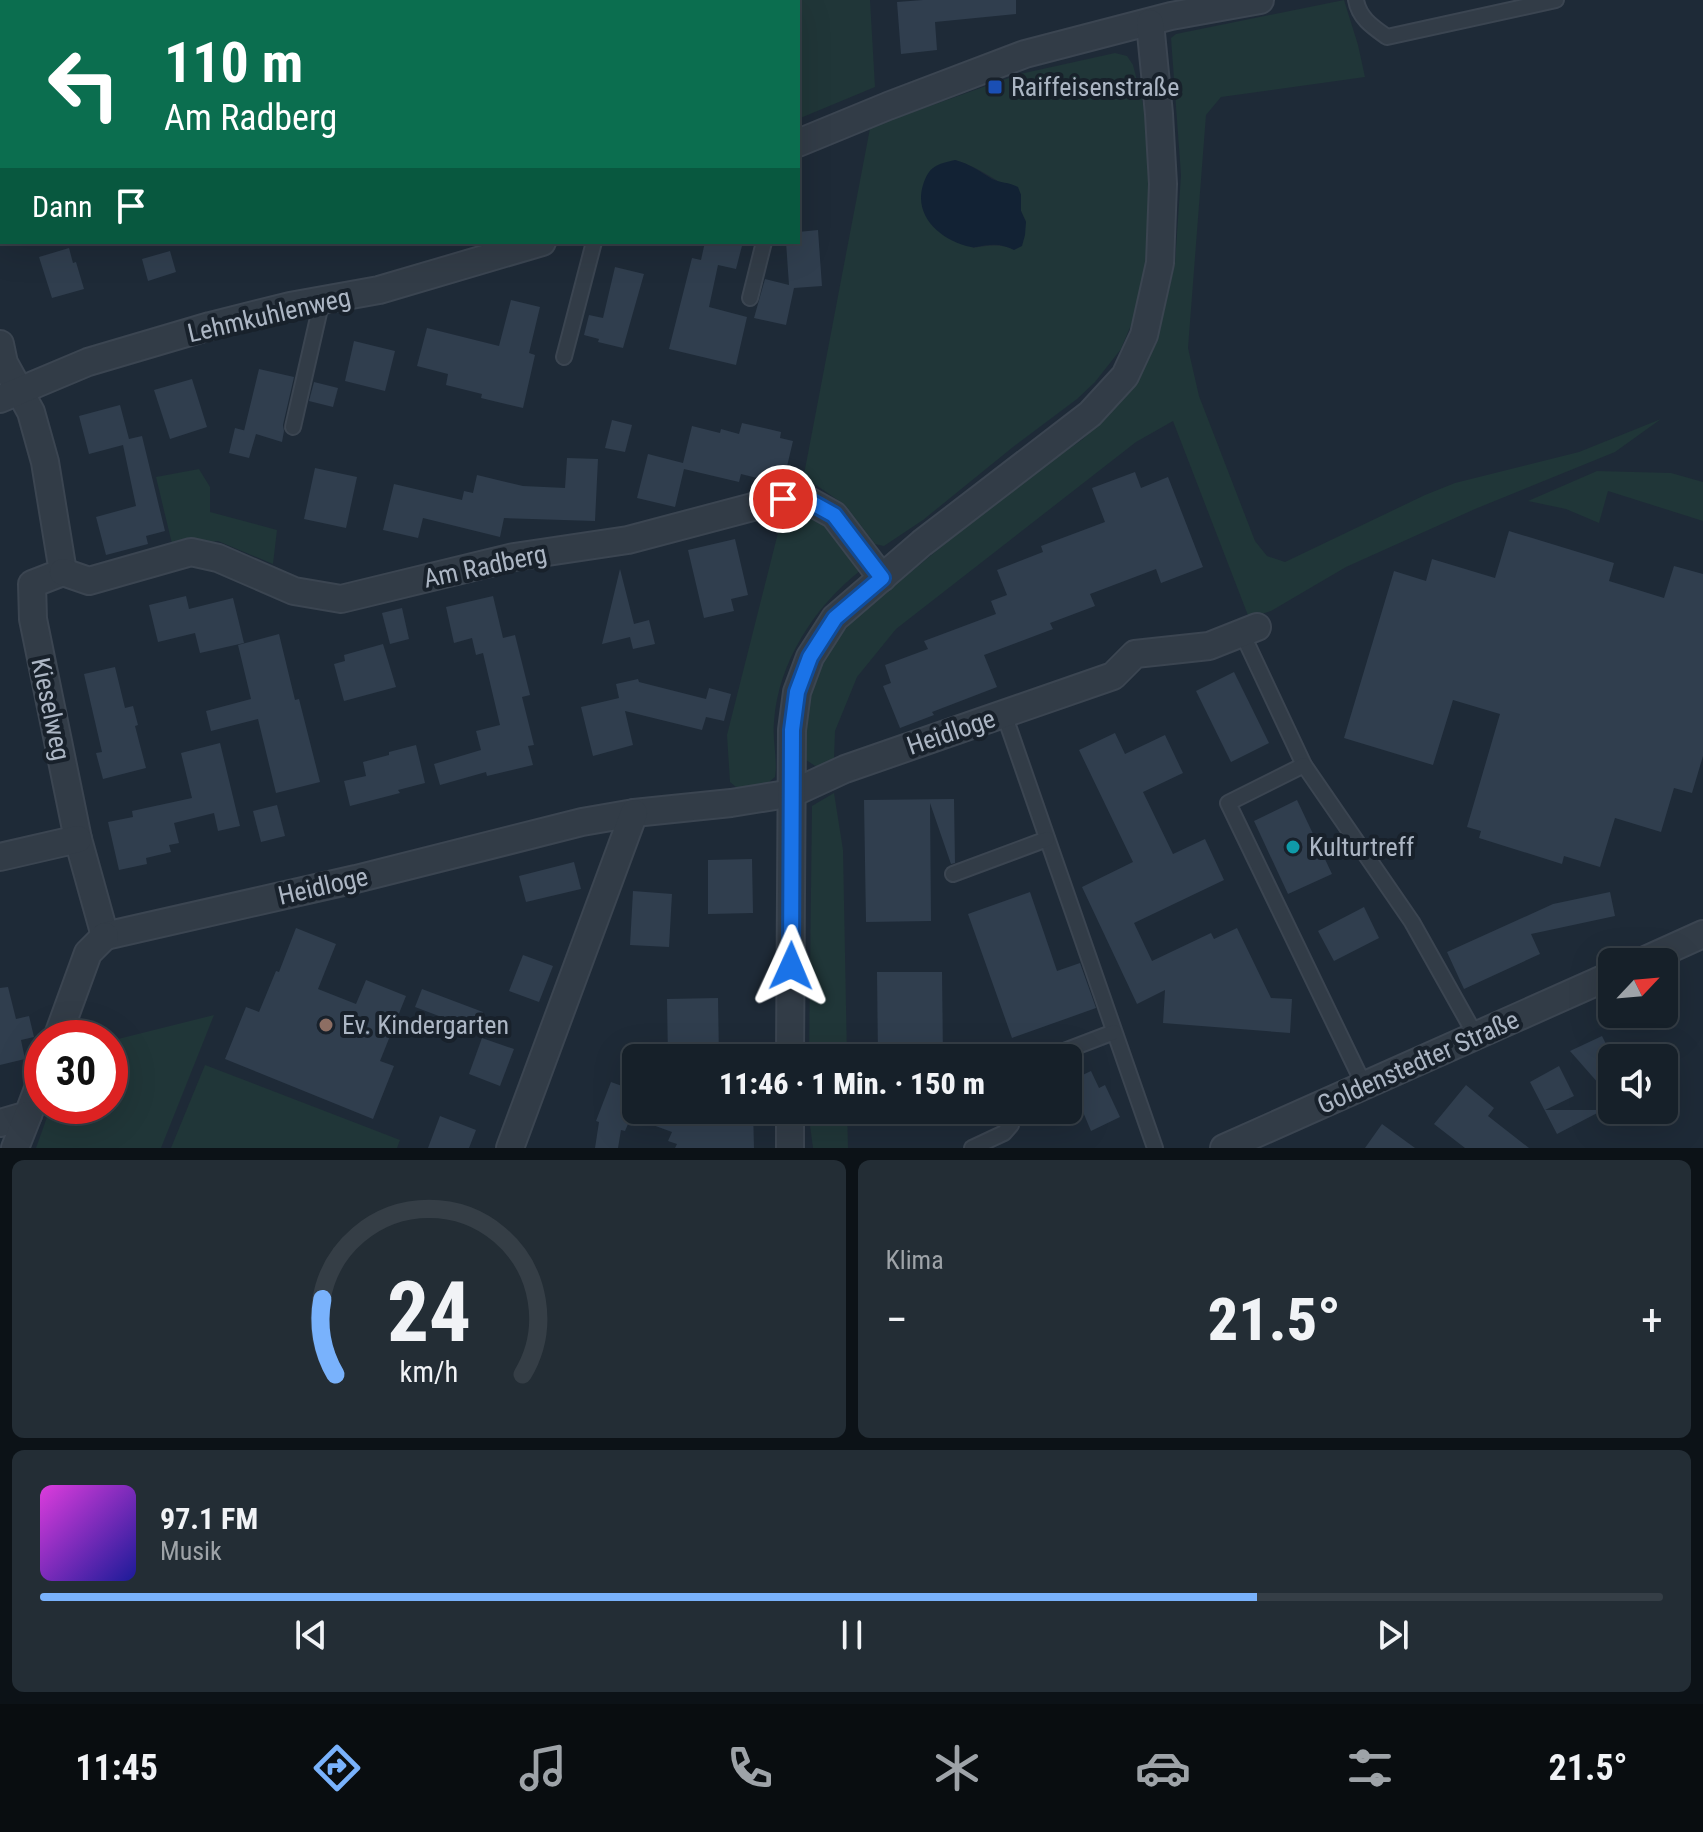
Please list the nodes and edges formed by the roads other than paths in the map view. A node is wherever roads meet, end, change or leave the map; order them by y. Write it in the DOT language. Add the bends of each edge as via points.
graph roads {
  1 [pos="1260,0"];
  2 [pos="1356,0"];
  3 [pos="1556,0"];
  4 [pos="1164,13"];
  5 [pos="800,142"];
  6 [pos="535,244"];
  7 [pos="593,244"];
  8 [pos="764,244"];
  9 [pos="750,298"];
  10 [pos="322,300"];
  11 [pos="0,344"];
  12 [pos="564,357"];
  13 [pos="10,395"];
  14 [pos="293,427"];
  15 [pos="63,572"];
  16 [pos="882,578"];
  17 [pos="1250,630"];
  18 [pos="1004,714"];
  19 [pos="1304,765"];
  20 [pos="793,793"];
  21 [pos="634,813"];
  22 [pos="78,839"];
  23 [pos="1047,839"];
  24 [pos="0,857"];
  25 [pos="953,874"];
  26 [pos="1703,934"];
  27 [pos="105,936"];
  28 [pos="1672,948"];
  29 [pos="1598,981"];
  30 [pos="64,1020"];
  31 [pos="1114,1032"];
  32 [pos="1476,1036"];
  33 [pos="790,1044"];
  34 [pos="1082,1044"];
  35 [pos="1364,1085"];
  36 [pos="24,1116"];
  37 [pos="0,1123"];
  38 [pos="24,1124"];
  39 [pos="790,1124"];
  40 [pos="1011,1124"];
  41 [pos="15,1148"];
  42 [pos="510,1148"];
  43 [pos="790,1148"];
  44 [pos="972,1148"];
  45 [pos="1155,1148"];
  46 [pos="1224,1148"];
  1 -- 4 [label="street"];
  2 -- 3 [label="lane" via="1367,23 1387,37"];
  4 -- 5 [label="street" via="1002,62"];
  4 -- 16 [label="street" via="1160,263 1144,335 1125,376 1090,414"];
  6 -- 10 [label="street, Lehmkuhlenweg" via="379,290"];
  7 -- 12 [label="lane"];
  8 -- 9 [label="lane"];
  10 -- 13 [label="street, Lehmkuhlenweg" via="88,362"];
  10 -- 14 [label="lane"];
  11 -- 13 [label="street"];
  13 -- 15 [label="street" via="31,412"];
  15 -- 16 [label="street, Am Radberg" via="89,581 191,552 294,591 341,599 514,557 628,540 783,499 807,500 834,515"];
  15 -- 22 [label="street, Kieselweg" via="32,584 33,619"];
  16 -- 20 [label="street" via="835,618 810,657 797,692 792,730"];
  17 -- 18 [label="street, Heidloge" via="1209,646 1135,654 1113,676"];
  17 -- 19 [label="lane"];
  18 -- 20 [label="street, Heidloge" via="845,769"];
  18 -- 23 [label="lane"];
  19 -- 32 [label="lane" via="1412,922"];
  19 -- 35 [label="lane" via="1228,803"];
  20 -- 21 [label="street, Heidloge"];
  20 -- 33 [label="street"];
  21 -- 27 [label="street, Heidloge"];
  21 -- 42 [label="street"];
  22 -- 24 [label="street"];
  22 -- 27 [label="street, Kieselweg"];
  23 -- 25 [label="lane"];
  23 -- 31 [label="lane"];
  26 -- 28 [label="street"];
  27 -- 30 [label="street" via="88,953"];
  29 -- 32 [label="street, Goldenstedter Straße"];
  31 -- 34 [label="lane"];
  31 -- 45 [label="lane"];
  32 -- 35 [label="street, Goldenstedter Straße"];
  35 -- 46 [label="street, Goldenstedter Straße"];
  36 -- 37 [label="street"];
  38 -- 41 [label="street"];
  39 -- 43 [label="street"];
  40 -- 44 [label="lane" via="1004,1133"];
}
